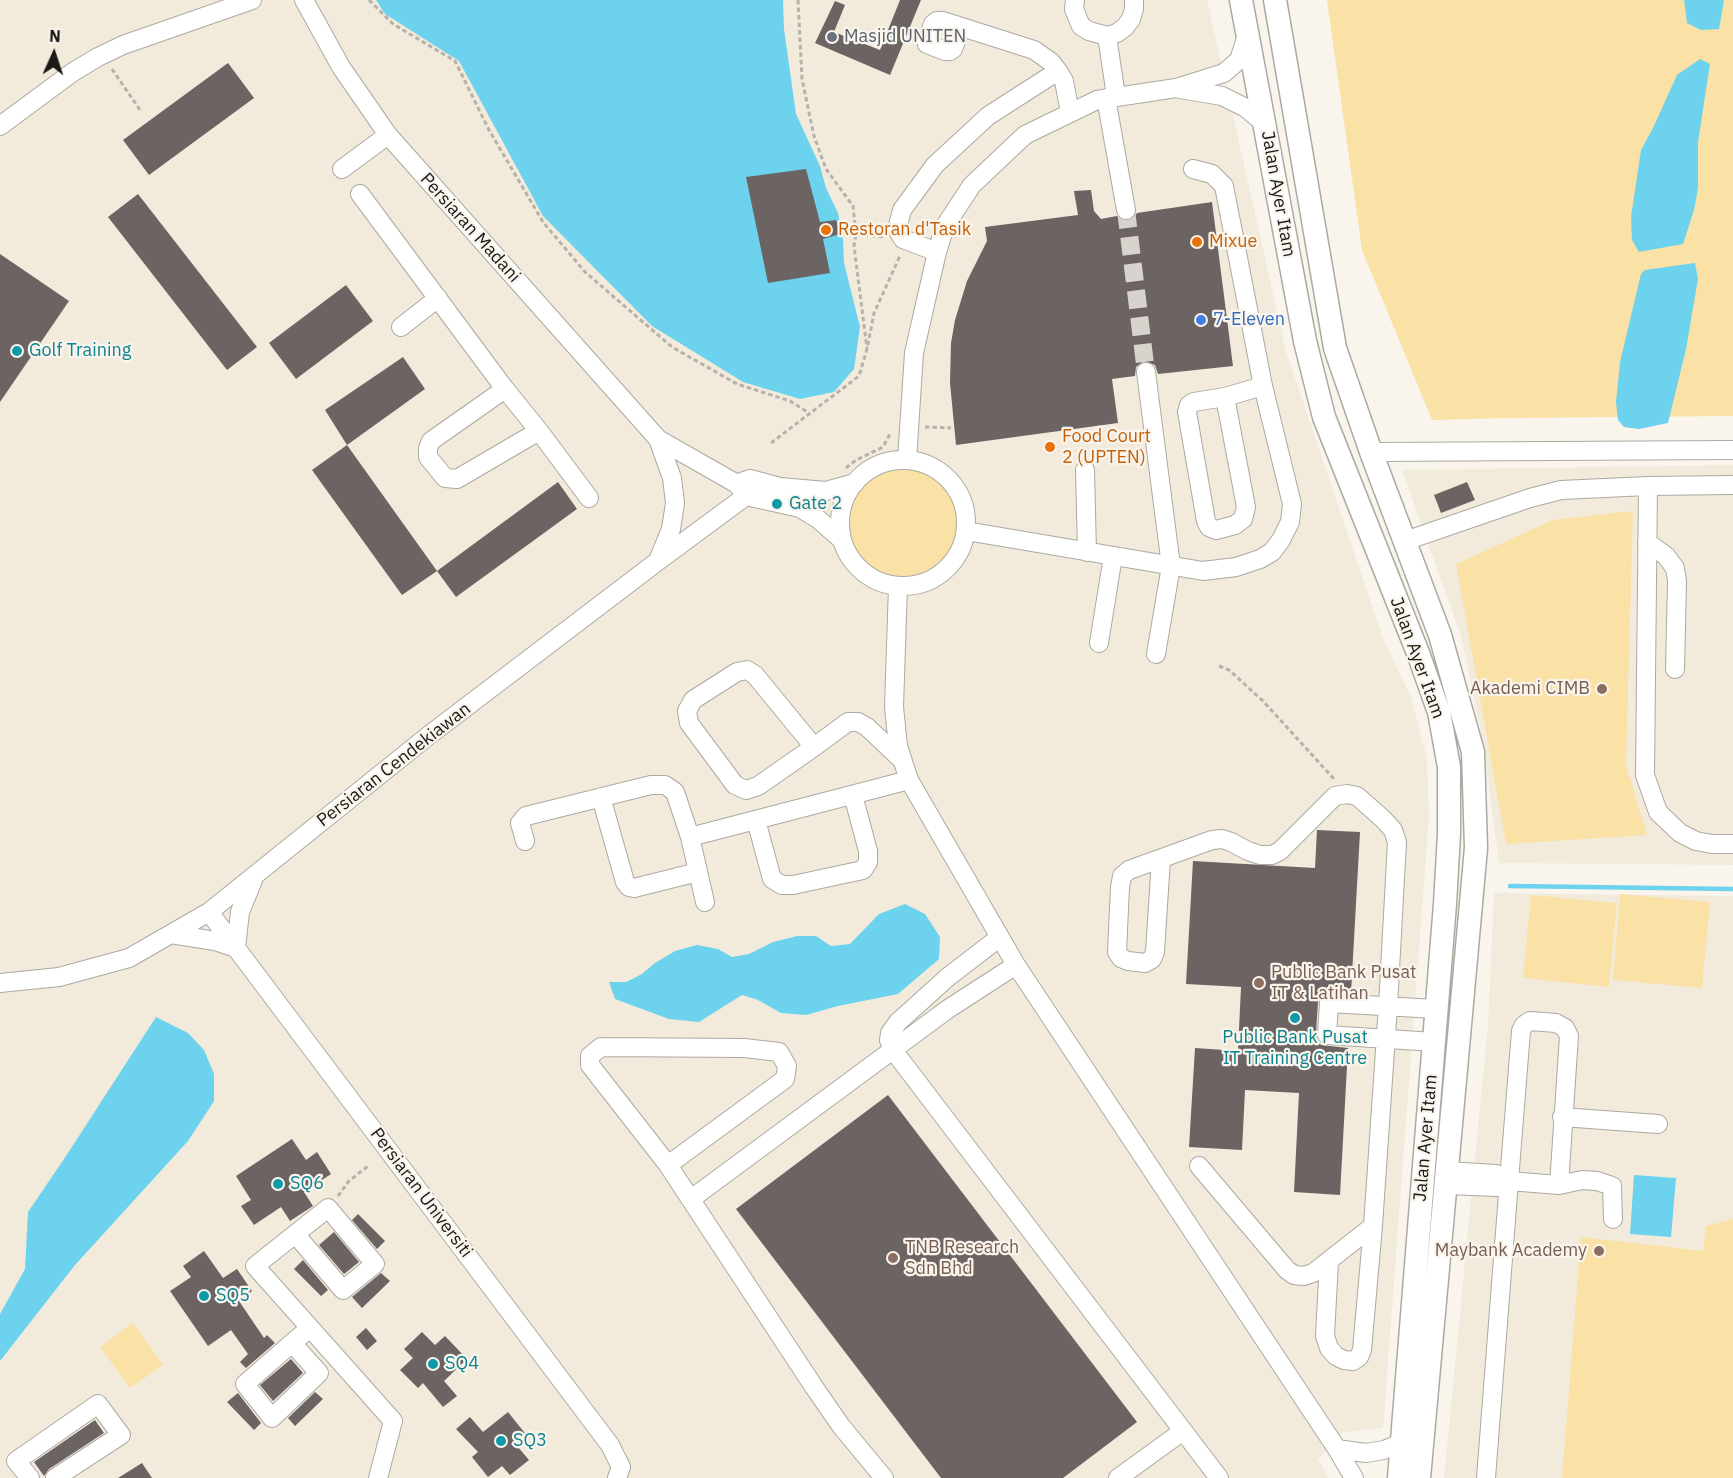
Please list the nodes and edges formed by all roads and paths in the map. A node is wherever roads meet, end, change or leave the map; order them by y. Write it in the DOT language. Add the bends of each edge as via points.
graph roads {
  1 [pos="252,0"];
  2 [pos="304,0"];
  3 [pos="369,0"];
  4 [pos="798,0"];
  5 [pos="1075,0"];
  6 [pos="1134,0"];
  7 [pos="1241,0"];
  8 [pos="1275,0"];
  9 [pos="961,28"];
  10 [pos="1247,35"];
  11 [pos="1107,36"];
  12 [pos="110,66"];
  13 [pos="1058,71"];
  14 [pos="1176,88"];
  15 [pos="1111,97"];
  16 [pos="140,110"];
  17 [pos="1070,113"];
  18 [pos="1265,124"];
  19 [pos="0,126"];
  20 [pos="388,135"];
  21 [pos="342,169"];
  22 [pos="1193,169"];
  23 [pos="360,194"];
  24 [pos="1126,210"];
  25 [pos="856,234"];
  26 [pos="905,240"];
  27 [pos="937,252"];
  28 [pos="438,298"];
  29 [pos="401,327"];
  30 [pos="867,349"];
  31 [pos="1146,372"];
  32 [pos="1263,387"];
  33 [pos="505,389"];
  34 [pos="1225,397"];
  35 [pos="809,413"];
  36 [pos="909,427"];
  37 [pos="951,428"];
  38 [pos="539,431"];
  39 [pos="658,439"];
  40 [pos="771,443"];
  41 [pos="1733,450"];
  42 [pos="1371,452"];
  43 [pos="908,460"];
  44 [pos="1085,470"];
  45 [pos="847,478"];
  46 [pos="1733,485"];
  47 [pos="744,486"];
  48 [pos="1648,486"];
  49 [pos="589,498"];
  50 [pos="966,531"];
  51 [pos="842,540"];
  52 [pos="1405,541"];
  53 [pos="1647,542"];
  54 [pos="1087,552"];
  55 [pos="1113,556"];
  56 [pos="658,561"];
  57 [pos="1171,566"];
  58 [pos="898,586"];
  59 [pos="1099,643"];
  60 [pos="1156,654"];
  61 [pos="1219,666"];
  62 [pos="1645,668"];
  63 [pos="814,747"];
  64 [pos="903,760"];
  65 [pos="909,780"];
  66 [pos="1347,794"];
  67 [pos="853,795"];
  68 [pos="601,797"];
  69 [pos="756,820"];
  70 [pos="690,837"];
  71 [pos="525,841"];
  72 [pos="1733,844"];
  73 [pos="1161,859"];
  74 [pos="698,872"];
  75 [pos="255,875"];
  76 [pos="705,902"];
  77 [pos="209,912"];
  78 [pos="171,934"];
  79 [pos="1000,937"];
  80 [pos="236,948"];
  81 [pos="1016,965"];
  82 [pos="0,984"];
  83 [pos="1389,1006"];
  84 [pos="1436,1009"];
  85 [pos="1386,1039"];
  86 [pos="1434,1042"];
  87 [pos="893,1050"];
  88 [pos="1562,1117"];
  89 [pos="1658,1124"];
  90 [pos="668,1165"];
  91 [pos="368,1166"];
  92 [pos="1199,1166"];
  93 [pos="1446,1178"];
  94 [pos="349,1181"];
  95 [pos="1509,1181"];
  96 [pos="1559,1185"];
  97 [pos="691,1199"];
  98 [pos="1613,1220"];
  99 [pos="1373,1226"];
  100 [pos="296,1235"];
  101 [pos="1329,1261"];
  102 [pos="310,1328"];
  103 [pos="292,1343"];
  104 [pos="1183,1431"];
  105 [pos="1401,1443"];
  106 [pos="1337,1449"];
  107 [pos="30,1478"];
  108 [pos="55,1478"];
  109 [pos="378,1478"];
  110 [pos="617,1478"];
  111 [pos="884,1478"];
  112 [pos="1119,1478"];
  113 [pos="1220,1478"];
  114 [pos="1354,1478"];
  115 [pos="1399,1478"];
  116 [pos="1419,1478"];
  117 [pos="1486,1478"];
  1 -- 19 [label="street" via="98,57"];
  2 -- 20 [label="street, Persiaran Madani" via="341,67"];
  3 -- 35 [label="path" via="393,24 455,61 489,130 543,222 585,272 672,347 737,384 790,401"];
  4 -- 25 [label="path" via="802,79 814,136 826,170 853,206"];
  5 -- 11 [label="street" via="1074,9 1082,26"];
  6 -- 11 [label="street" via="1131,19 1117,33"];
  7 -- 10 [label="main road, Jalan Ayer Itam"];
  8 -- 42 [label="main road, Jalan Ayer Itam" via="1335,348"];
  9 -- 13 [label="street" via="1034,50"];
  10 -- 14 [label="street" via="1239,60 1224,73"];
  10 -- 18 [label="main road, Jalan Ayer Itam"];
  11 -- 15 [label="street"];
  12 -- 16 [label="path"];
  13 -- 17 [label="street" via="1064,81"];
  13 -- 26 [label="street" via="988,116 935,165 902,210 897,229"];
  14 -- 15 [label="street"];
  14 -- 18 [label="street" via="1222,96 1246,108"];
  15 -- 17 [label="street"];
  15 -- 24 [label="street"];
  17 -- 27 [label="street" via="1024,135 972,184 945,226"];
  18 -- 84 [label="main road, Jalan Ayer Itam" via="1305,341 1324,417 1439,712 1449,766 1449,834"];
  20 -- 21 [label="street"];
  20 -- 39 [label="street, Persiaran Madani"];
  22 -- 32 [label="street" via="1212,174 1224,186"];
  23 -- 28 [label="street"];
  25 -- 26 [label="path"];
  25 -- 30 [label="path" via="854,246"];
  26 -- 27 [label="street"];
  26 -- 30 [label="path" via="874,313"];
  27 -- 36 [label="street" via="914,353"];
  28 -- 29 [label="street"];
  28 -- 33 [label="street"];
  30 -- 35 [label="path" via="859,376"];
  31 -- 57 [label="street"];
  32 -- 34 [label="street"];
  32 -- 57 [label="street" via="1292,504 1290,522 1281,540 1272,552 1236,567 1203,571"];
  33 -- 38 [label="street"];
  33 -- 38 [label="street" via="431,441 428,457 445,478 457,479"];
  34 -- 34 [label="street" via="1246,507 1243,519 1216,530 1206,521 1187,412 1194,402"];
  35 -- 40 [label="path"];
  36 -- 37 [label="path"];
  36 -- 43 [label="street"];
  36 -- 45 [label="path" via="894,427 883,447 856,460"];
  38 -- 49 [label="street"];
  39 -- 47 [label="street"];
  39 -- 56 [label="street" via="672,478 675,503 671,529"];
  41 -- 42 [label="street"];
  42 -- 52 [label="main road, Jalan Ayer Itam"];
  43 -- 45 [label="street"];
  43 -- 50 [label="street" via="939,472 956,488 965,508"];
  44 -- 54 [label="street"];
  45 -- 47 [label="street" via="826,491"];
  45 -- 51 [label="street" via="841,515"];
  46 -- 48 [label="street"];
  47 -- 51 [label="street" via="800,508"];
  47 -- 56 [label="street, Persiaran Cendekiawan"];
  48 -- 52 [label="street" via="1561,490"];
  48 -- 53 [label="street"];
  50 -- 54 [label="street"];
  50 -- 58 [label="street" via="954,561 939,575 920,584"];
  51 -- 58 [label="street" via="851,558 867,574"];
  52 -- 93 [label="main road, Jalan Ayer Itam" via="1440,634 1473,752 1476,848"];
  53 -- 62 [label="street"];
  53 -- 62 [label="street" via="1676,568 1680,669"];
  54 -- 55 [label="street"];
  55 -- 57 [label="street"];
  55 -- 59 [label="street"];
  56 -- 75 [label="street, Persiaran Cendekiawan" via="428,736"];
  57 -- 60 [label="street"];
  58 -- 64 [label="street" via="894,707"];
  61 -- 66 [label="path" via="1229,670 1271,710"];
  62 -- 72 [label="street" via="1645,775 1658,812 1680,833 1696,840"];
  63 -- 63 [label="street" via="747,670 737,672 693,700 687,711 689,723 735,785 746,790 758,786"];
  63 -- 64 [label="street" via="848,722 858,722"];
  64 -- 65 [label="street"];
  65 -- 67 [label="street"];
  65 -- 79 [label="street"];
  66 -- 73 [label="street" via="1335,796 1272,855 1260,855 1222,839"];
  66 -- 83 [label="street" via="1357,796 1383,819 1397,842"];
  67 -- 69 [label="street"];
  67 -- 69 [label="street" via="868,851 863,870 782,885 772,879"];
  68 -- 70 [label="street" via="665,785 675,792"];
  68 -- 71 [label="street" via="526,816 520,824"];
  68 -- 74 [label="street" via="629,887"];
  69 -- 70 [label="street"];
  70 -- 74 [label="street"];
  73 -- 73 [label="street" via="1122,876 1117,951 1128,961 1145,963 1155,952"];
  74 -- 76 [label="street"];
  75 -- 77 [label="street, Persiaran Cendekiawan"];
  75 -- 80 [label="street" via="240,912"];
  77 -- 78 [label="street, Persiaran Cendekiawan"];
  77 -- 80 [label="street, Persiaran Universiti"];
  78 -- 80 [label="street"];
  78 -- 82 [label="street, Persiaran Cendekiawan" via="129,958 59,977"];
  79 -- 81 [label="street"];
  79 -- 87 [label="street" via="898,1022 890,1033"];
  80 -- 110 [label="street, Persiaran Universiti" via="610,1445 621,1467"];
  81 -- 87 [label="street"];
  81 -- 106 [label="street"];
  83 -- 84 [label="street"];
  83 -- 85 [label="street"];
  83 -- 85 [label="street" via="1329,1003 1327,1035"];
  84 -- 86 [label="main road, Jalan Ayer Itam"];
  85 -- 86 [label="street"];
  85 -- 99 [label="street"];
  86 -- 105 [label="main road, Jalan Ayer Itam"];
  87 -- 97 [label="street"];
  87 -- 104 [label="street"];
  88 -- 89 [label="street"];
  88 -- 95 [label="street" via="1569,1036 1566,1028 1556,1023 1530,1021 1521,1031"];
  88 -- 96 [label="street"];
  90 -- 90 [label="street" via="590,1065 590,1056 601,1047 744,1048 779,1052 787,1066 785,1080"];
  90 -- 97 [label="street"];
  91 -- 94 [label="path"];
  92 -- 101 [label="street" via="1287,1270 1304,1276"];
  93 -- 95 [label="street" via="1496,1174"];
  93 -- 116 [label="main road, Jalan Ayer Itam"];
  95 -- 96 [label="street"];
  95 -- 117 [label="street"];
  96 -- 98 [label="street" via="1581,1180 1612,1186"];
  97 -- 111 [label="street" via="814,1387"];
  99 -- 101 [label="street"];
  99 -- 101 [label="street" via="1362,1350 1353,1361 1336,1356 1325,1336"];
  100 -- 100 [label="street" via="328,1208 375,1264 343,1290"];
  100 -- 102 [label="street" via="255,1266"];
  102 -- 103 [label="street"];
  102 -- 109 [label="street" via="393,1421"];
  104 -- 112 [label="street"];
  104 -- 113 [label="street"];
  105 -- 106 [label="street" via="1366,1453"];
  105 -- 115 [label="main road, Jalan Ayer Itam"];
  106 -- 114 [label="street"];
  107 -- 108 [label="street" via="16,1461 98,1404 121,1435"];
}
